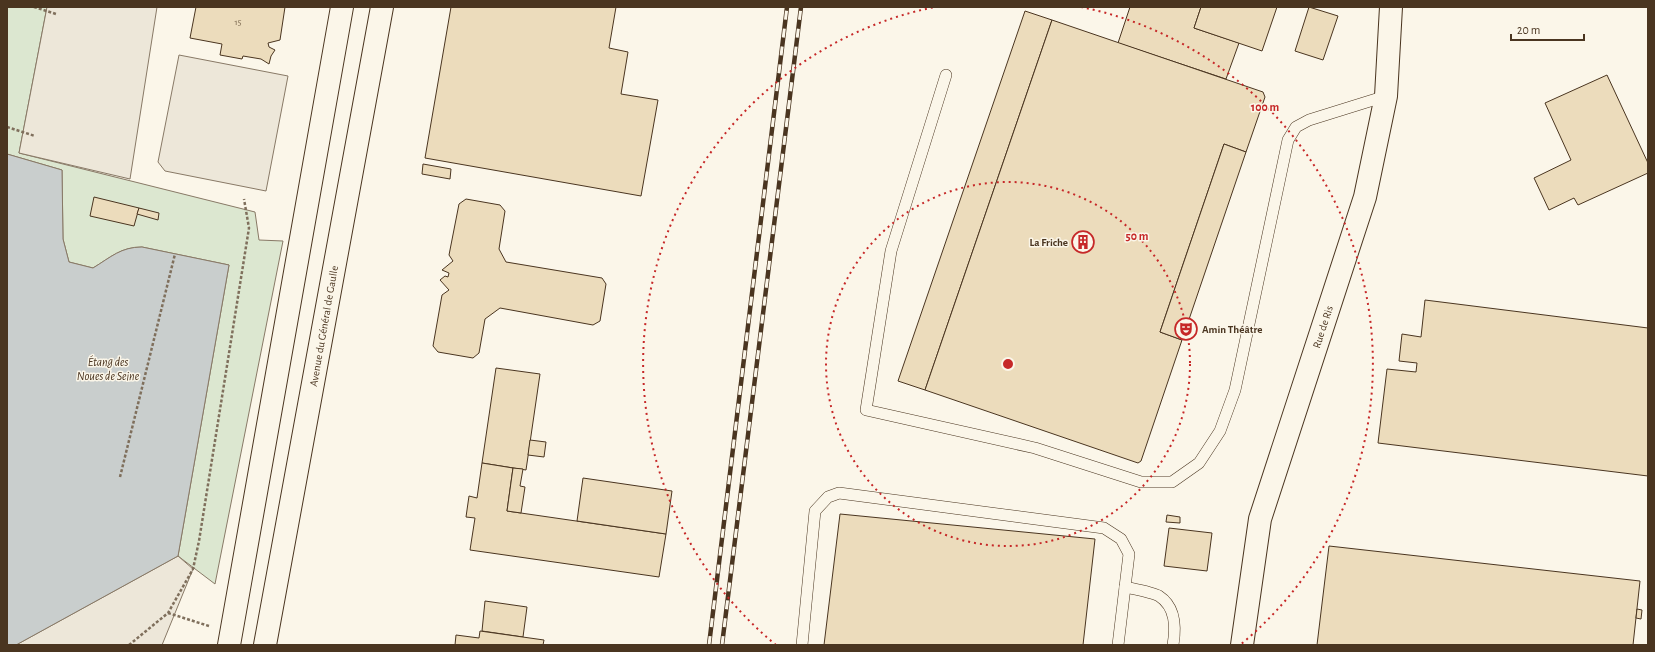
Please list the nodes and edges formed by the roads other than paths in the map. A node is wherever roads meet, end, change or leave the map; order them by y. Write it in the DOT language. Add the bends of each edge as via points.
graph roads {
  1 [pos="342,7"];
  2 [pos="382,7"];
  3 [pos="1391,7"];
  4 [pos="946,75"];
  5 [pos="1386,96"];
  6 [pos="1125,587"];
  7 [pos="230,639"];
  8 [pos="265,645"];
  9 [pos="802,645"];
  10 [pos="1118,645"];
  11 [pos="1173,645"];
  12 [pos="1242,645"];
  1 -- 7 [label="main road"];
  2 -- 8 [label="main road, Avenue du Général de Gaulle"];
  3 -- 5 [label="main road, Rue de Ris"];
  4 -- 5 [label="lane" via="891,251 866,410 1035,448 1141,482 1172,482 1199,463 1220,431 1235,390 1288,140 1296,127 1309,120"];
  5 -- 12 [label="main road, Rue de Ris" via="1365,197 1260,519"];
  6 -- 9 [label="lane" via="1129,554 1121,539 1104,528 839,493 828,496 815,511"];
  6 -- 10 [label="lane"];
  6 -- 11 [label="lane" via="1159,596 1172,609 1176,628"];
}
